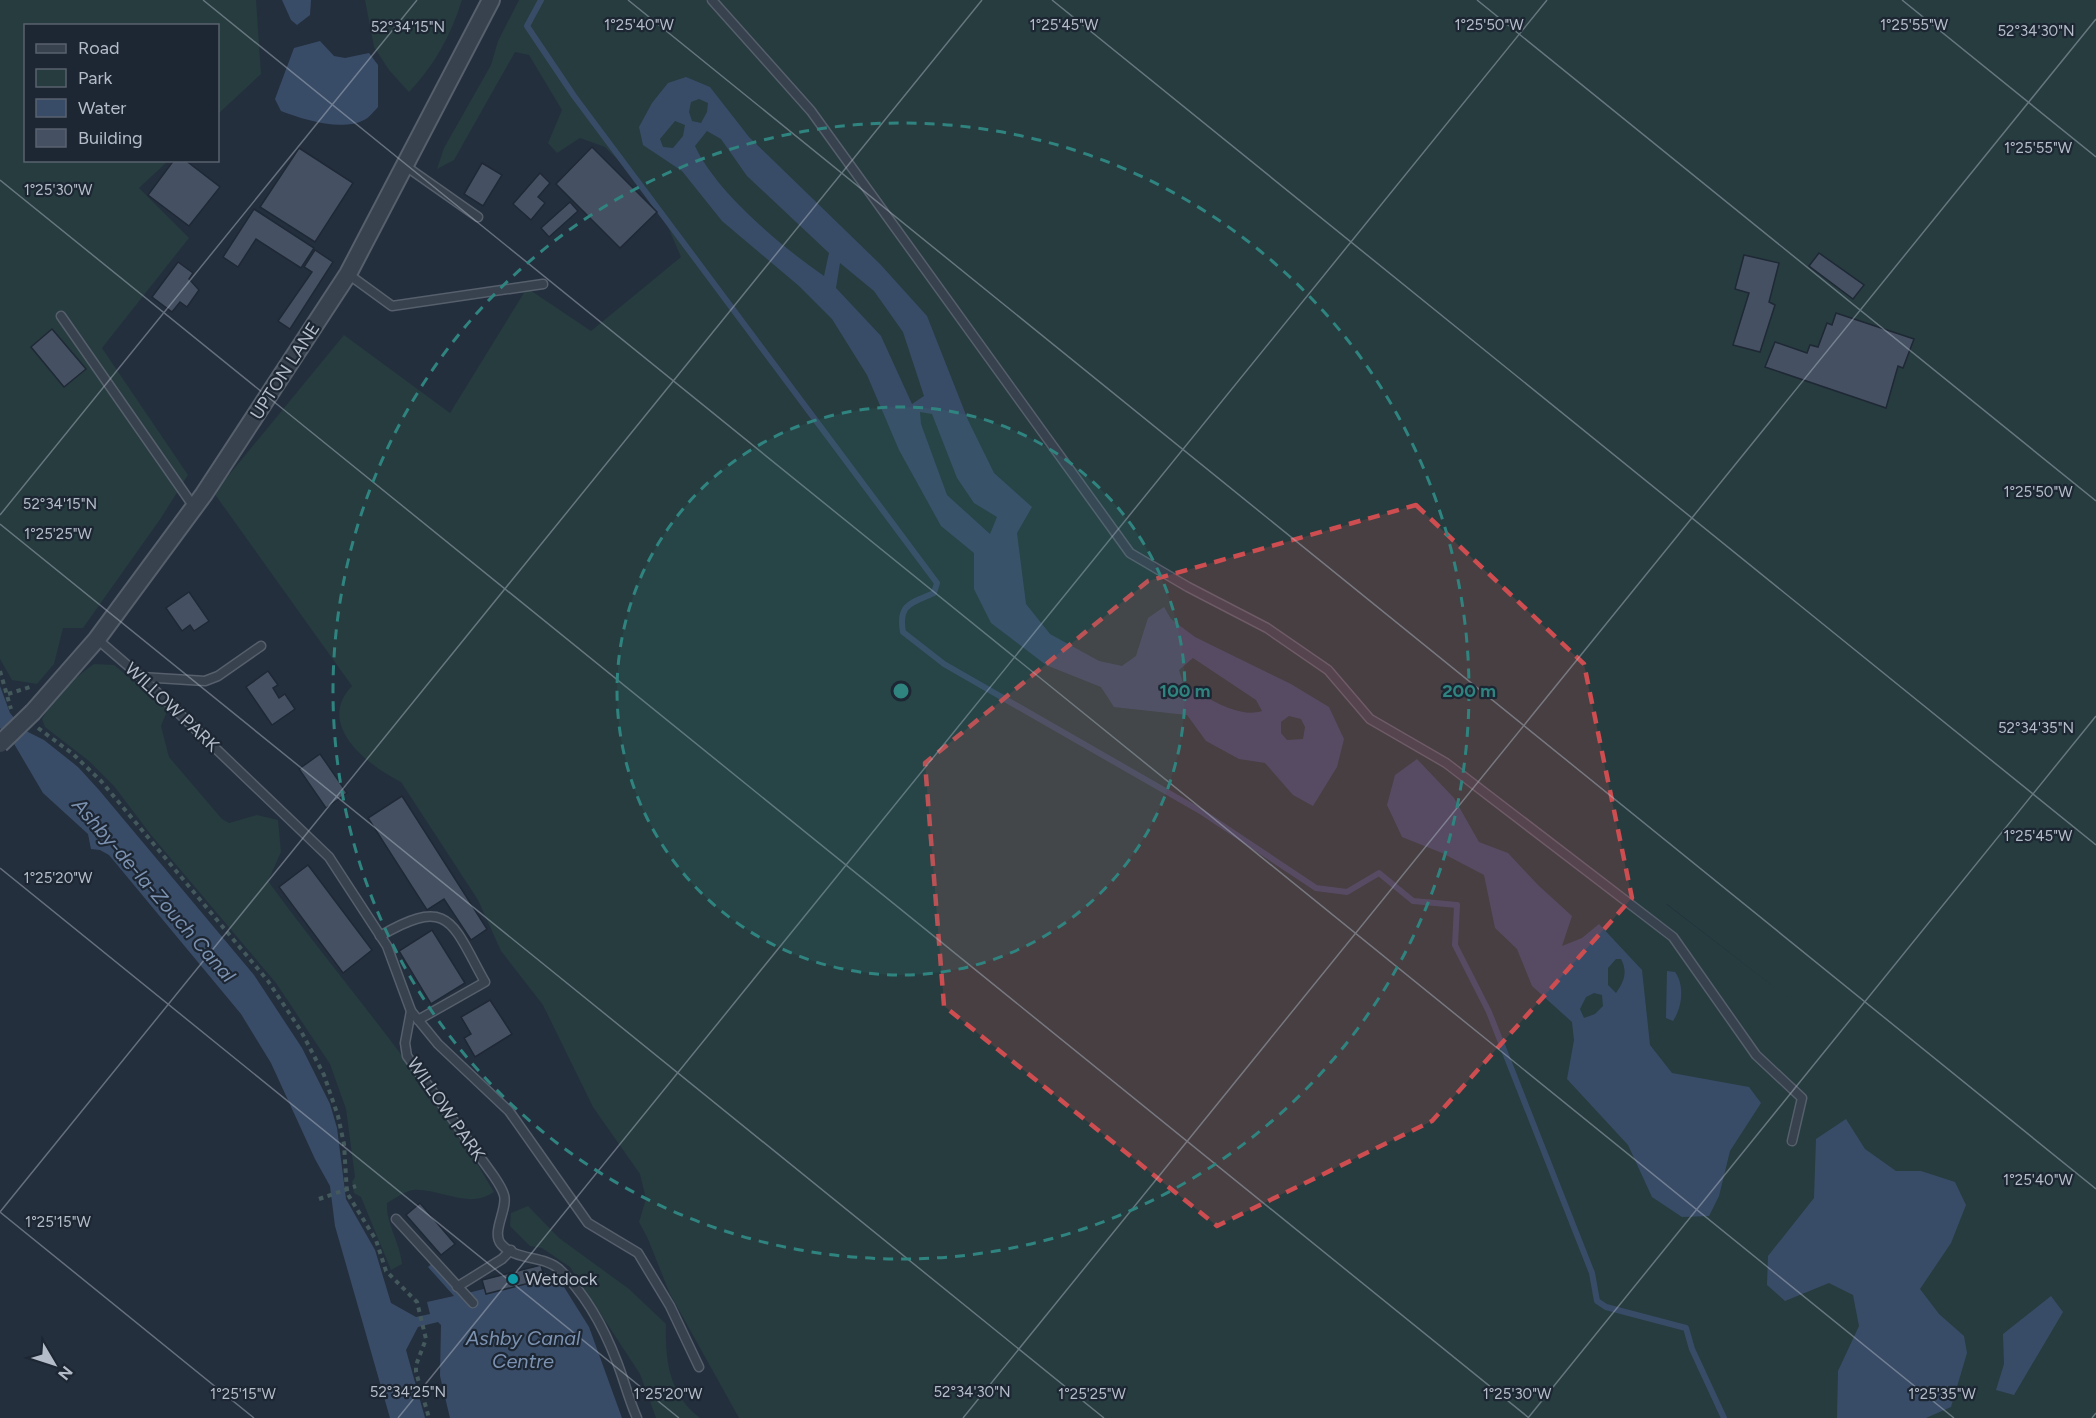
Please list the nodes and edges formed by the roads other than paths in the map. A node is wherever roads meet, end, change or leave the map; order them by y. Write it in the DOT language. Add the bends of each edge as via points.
graph roads {
  1 [pos="490,0"];
  2 [pos="712,0"];
  3 [pos="404,164"];
  4 [pos="478,217"];
  5 [pos="348,274"];
  6 [pos="543,284"];
  7 [pos="61,316"];
  8 [pos="199,500"];
  9 [pos="97,639"];
  10 [pos="261,646"];
  11 [pos="141,677"];
  12 [pos="0,744"];
  13 [pos="380,936"];
  14 [pos="411,1011"];
  15 [pos="418,1020"];
  16 [pos="1792,1141"];
  17 [pos="396,1219"];
  18 [pos="510,1250"];
  19 [pos="457,1287"];
  20 [pos="473,1303"];
  21 [pos="699,1367"];
  22 [pos="637,1418"];
  1 -- 3 [label="street, UPTON LANE"];
  2 -- 16 [label="lane" via="811,111 1130,553 1267,628 1328,670 1370,719 1446,763 1673,937 1756,1055 1802,1098"];
  3 -- 4 [label="lane"];
  3 -- 5 [label="street, UPTON LANE"];
  5 -- 6 [label="lane" via="392,306"];
  5 -- 8 [label="street, UPTON LANE"];
  7 -- 8 [label="lane"];
  8 -- 9 [label="street, UPTON LANE"];
  9 -- 11 [label="lane, WILLOW PARK"];
  9 -- 12 [label="street, UPTON LANE, bridge" via="31,719"];
  10 -- 11 [label="lane" via="205,681"];
  11 -- 13 [label="lane, WILLOW PARK" via="317,844"];
  13 -- 14 [label="lane, WILLOW PARK"];
  13 -- 15 [label="lane" via="415,917 444,919 456,930 485,982"];
  14 -- 15 [label="lane"];
  14 -- 18 [label="lane, WILLOW PARK" via="405,1043 407,1056 505,1196 497,1236"];
  15 -- 21 [label="lane" via="509,1112 588,1223 638,1253 670,1306"];
  17 -- 19 [label="lane"];
  18 -- 19 [label="lane"];
  18 -- 22 [label="lane" via="524,1258 546,1261 575,1285 593,1310 617,1361"];
  19 -- 20 [label="lane"];
}
